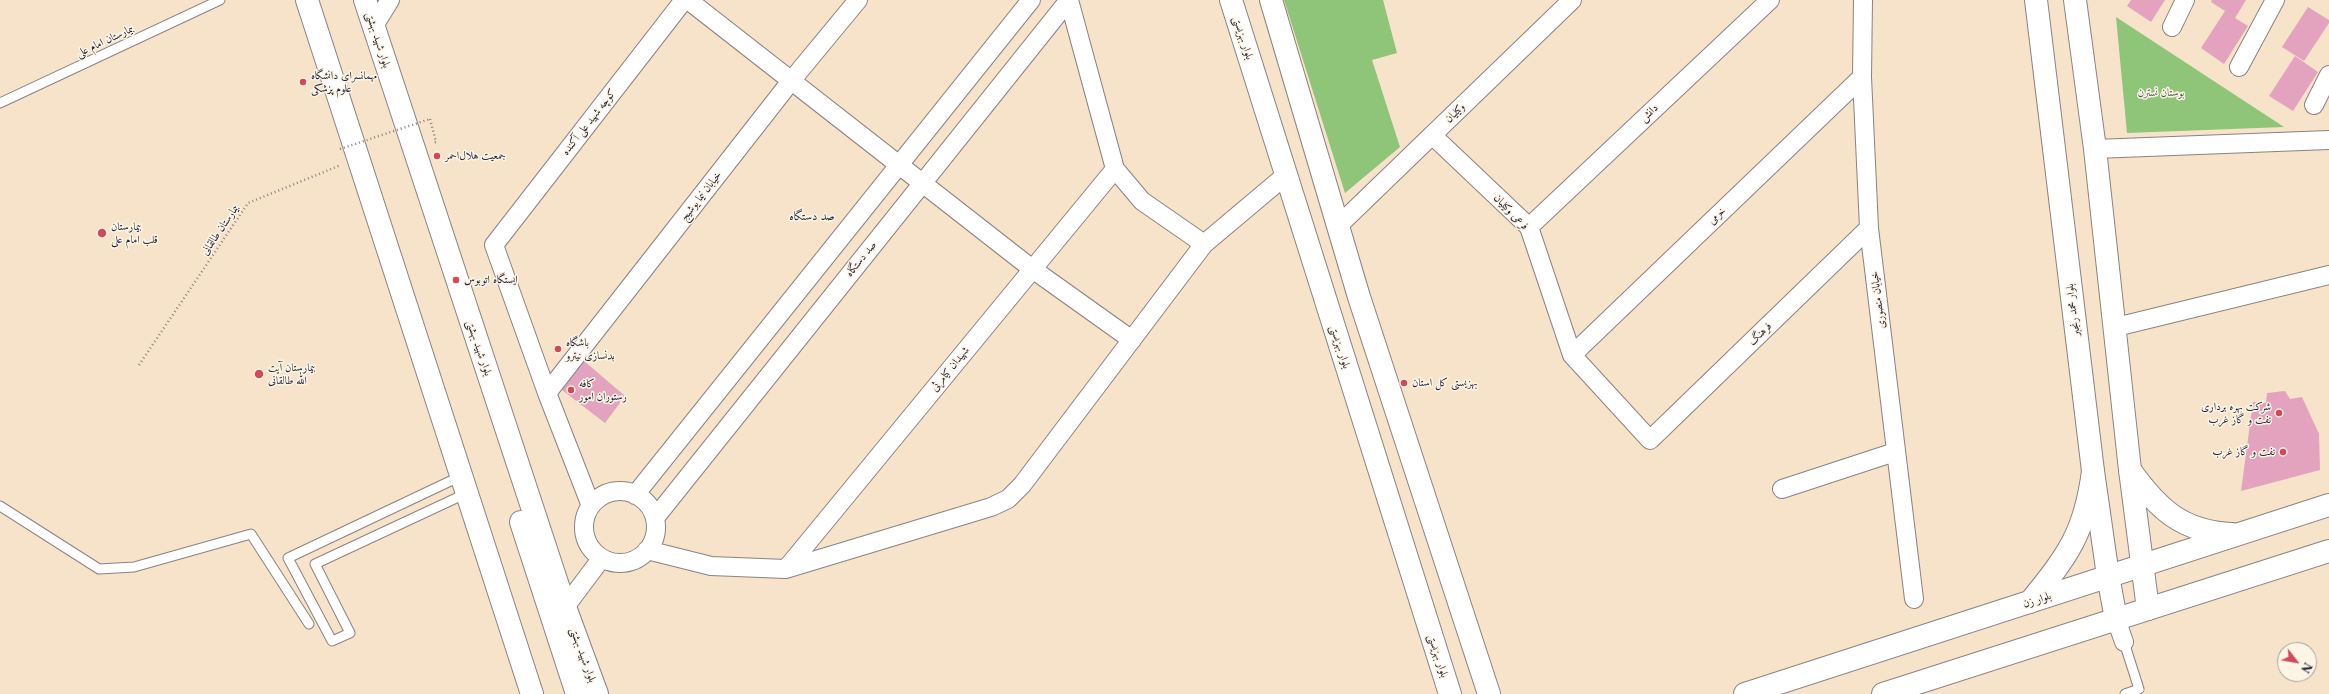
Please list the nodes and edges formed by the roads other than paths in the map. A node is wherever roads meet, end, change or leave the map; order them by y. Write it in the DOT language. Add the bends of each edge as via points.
graph roads {
  1 [pos="220,0"];
  2 [pos="307,0"];
  3 [pos="365,0"];
  4 [pos="390,0"];
  5 [pos="684,0"];
  6 [pos="688,0"];
  7 [pos="858,0"];
  8 [pos="1031,0"];
  9 [pos="1069,0"];
  10 [pos="1231,0"];
  11 [pos="1271,0"];
  12 [pos="1572,0"];
  13 [pos="1770,0"];
  14 [pos="1863,0"];
  15 [pos="2036,0"];
  16 [pos="2075,0"];
  17 [pos="2185,0"];
  18 [pos="2275,0"];
  19 [pos="374,26"];
  20 [pos="2172,27"];
  21 [pos="2239,67"];
  22 [pos="2329,75"];
  23 [pos="1862,77"];
  24 [pos="791,81"];
  25 [pos="0,103"];
  26 [pos="2314,105"];
  27 [pos="1432,135"];
  28 [pos="2329,140"];
  29 [pos="2095,149"];
  30 [pos="900,165"];
  31 [pos="1115,169"];
  32 [pos="1286,175"];
  33 [pos="922,182"];
  34 [pos="1338,226"];
  35 [pos="1529,227"];
  36 [pos="1869,228"];
  37 [pos="1204,244"];
  38 [pos="1031,268"];
  39 [pos="2329,275"];
  40 [pos="1359,296"];
  41 [pos="1327,304"];
  42 [pos="2116,327"];
  43 [pos="1132,340"];
  44 [pos="1572,355"];
  45 [pos="482,359"];
  46 [pos="429,376"];
  47 [pos="547,393"];
  48 [pos="1895,452"];
  49 [pos="2130,470"];
  50 [pos="2092,471"];
  51 [pos="464,484"];
  52 [pos="1782,488"];
  53 [pos="635,495"];
  54 [pos="2329,505"];
  55 [pos="0,506"];
  56 [pos="590,506"];
  57 [pos="655,518"];
  58 [pos="2242,534"];
  59 [pos="648,550"];
  60 [pos="2329,551"];
  61 [pos="601,559"];
  62 [pos="2141,566"];
  63 [pos="786,569"];
  64 [pos="2108,576"];
  65 [pos="1914,599"];
  66 [pos="2030,602"];
  67 [pos="565,607"];
  68 [pos="2148,608"];
  69 [pos="2116,619"];
  70 [pos="309,624"];
  71 [pos="2124,642"];
  72 [pos="532,694"];
  73 [pos="543,694"];
  74 [pos="577,694"];
  75 [pos="597,694"];
  76 [pos="1450,694"];
  77 [pos="1489,694"];
  78 [pos="1746,694"];
  79 [pos="1883,694"];
  80 [pos="2125,694"];
  1 -- 25 [label="lane, بیمارستان امام علی"];
  2 -- 46 [label="main road" via="349,154"];
  3 -- 19 [label="main road, بلوار شهید بهشتی"];
  4 -- 19 [label="street"];
  5 -- 47 [label="street, کوچه شهید علی آکنده" via="494,245"];
  6 -- 24 [label="street"];
  7 -- 24 [label="street, خیابان نیما یوشیج"];
  8 -- 30 [label="street"];
  9 -- 31 [label="street"];
  9 -- 33 [label="street, صد دستگاه"];
  10 -- 32 [label="main road, بلوار بهزیستی"];
  11 -- 34 [label="main road"];
  12 -- 27 [label="street, وکیلیان"];
  13 -- 35 [label="street, دانش"];
  14 -- 23 [label="street, خیابان منصوری"];
  15 -- 50 [label="main road, بلوار محمد رنجبر"];
  16 -- 29 [label="main road"];
  17 -- 20 [label="street"];
  18 -- 21 [label="street"];
  19 -- 45 [label="main road, بلوار شهید بهشتی"];
  22 -- 26 [label="street"];
  23 -- 36 [label="street, خیابان منصوری"];
  23 -- 44 [label="street, خرمی"];
  24 -- 30 [label="street"];
  24 -- 47 [label="street, خیابان نیما یوشیج"];
  27 -- 34 [label="street, وکیلیان"];
  27 -- 35 [label="street, فرعی وکیلیان"];
  28 -- 29 [label="street"];
  29 -- 42 [label="main road"];
  30 -- 33 [label="street"];
  30 -- 53 [label="street"];
  31 -- 37 [label="street" via="1142,201"];
  31 -- 38 [label="street, شهیدان کیامرثی"];
  32 -- 37 [label="street"];
  32 -- 41 [label="main road, بلوار بهزیستی"];
  33 -- 38 [label="street"];
  33 -- 57 [label="street, صد دستگاه"];
  34 -- 40 [label="main road"];
  35 -- 44 [label="street, فرعی وکیلیان"];
  36 -- 44 [label="street, فرهنگ" via="1650,440"];
  36 -- 48 [label="street, خیابان منصوری"];
  37 -- 43 [label="street"];
  38 -- 43 [label="street"];
  38 -- 63 [label="street, شهیدان کیامرثی"];
  39 -- 42 [label="street"];
  40 -- 41 [label="main road"];
  40 -- 77 [label="main road"];
  41 -- 76 [label="main road, بلوار بهزیستی"];
  42 -- 49 [label="main road"];
  43 -- 63 [label="street" via="1022,485 1008,499 992,507"];
  45 -- 67 [label="main road, بلوار شهید بهشتی"];
  45 -- 74 [label="main road" via="480,398"];
  46 -- 51 [label="main road"];
  46 -- 73 [label="main road" via="450,407"];
  47 -- 56 [label="street"];
  48 -- 52 [label="street"];
  48 -- 65 [label="street, خیابان منصوری"];
  49 -- 58 [label="main road" via="2154,502 2175,518 2205,531"];
  49 -- 62 [label="main road"];
  50 -- 64 [label="main road, بلوار محمد رنجبر"];
  50 -- 66 [label="main road" via="2085,515 2078,535 2054,572"];
  51 -- 51 [label="lane" via="288,558 332,641 350,633 315,564"];
  51 -- 72 [label="main road"];
  53 -- 56 [label="street" via="624,491 611,492"];
  53 -- 57 [label="street" via="644,500"];
  54 -- 58 [label="main road, بلوار زن"];
  55 -- 70 [label="lane" via="99,569 134,567 251,534"];
  56 -- 61 [label="street" via="584,520 584,535 590,549"];
  57 -- 59 [label="street" via="656,529"];
  58 -- 62 [label="main road, بلوار زن"];
  59 -- 61 [label="street" via="626,563 613,563"];
  59 -- 63 [label="street" via="711,566"];
  60 -- 68 [label="main road"];
  61 -- 67 [label="street"];
  62 -- 64 [label="main road, بلوار زن"];
  62 -- 68 [label="main road"];
  64 -- 66 [label="main road, بلوار زن"];
  64 -- 69 [label="main road, بلوار محمد رنجبر"];
  66 -- 78 [label="main road, بلوار زن"];
  67 -- 75 [label="main road, بلوار شهید بهشتی"];
  68 -- 69 [label="main road"];
  69 -- 71 [label="street"];
  69 -- 79 [label="main road"];
  71 -- 80 [label="lane" via="2139,689"];
}
